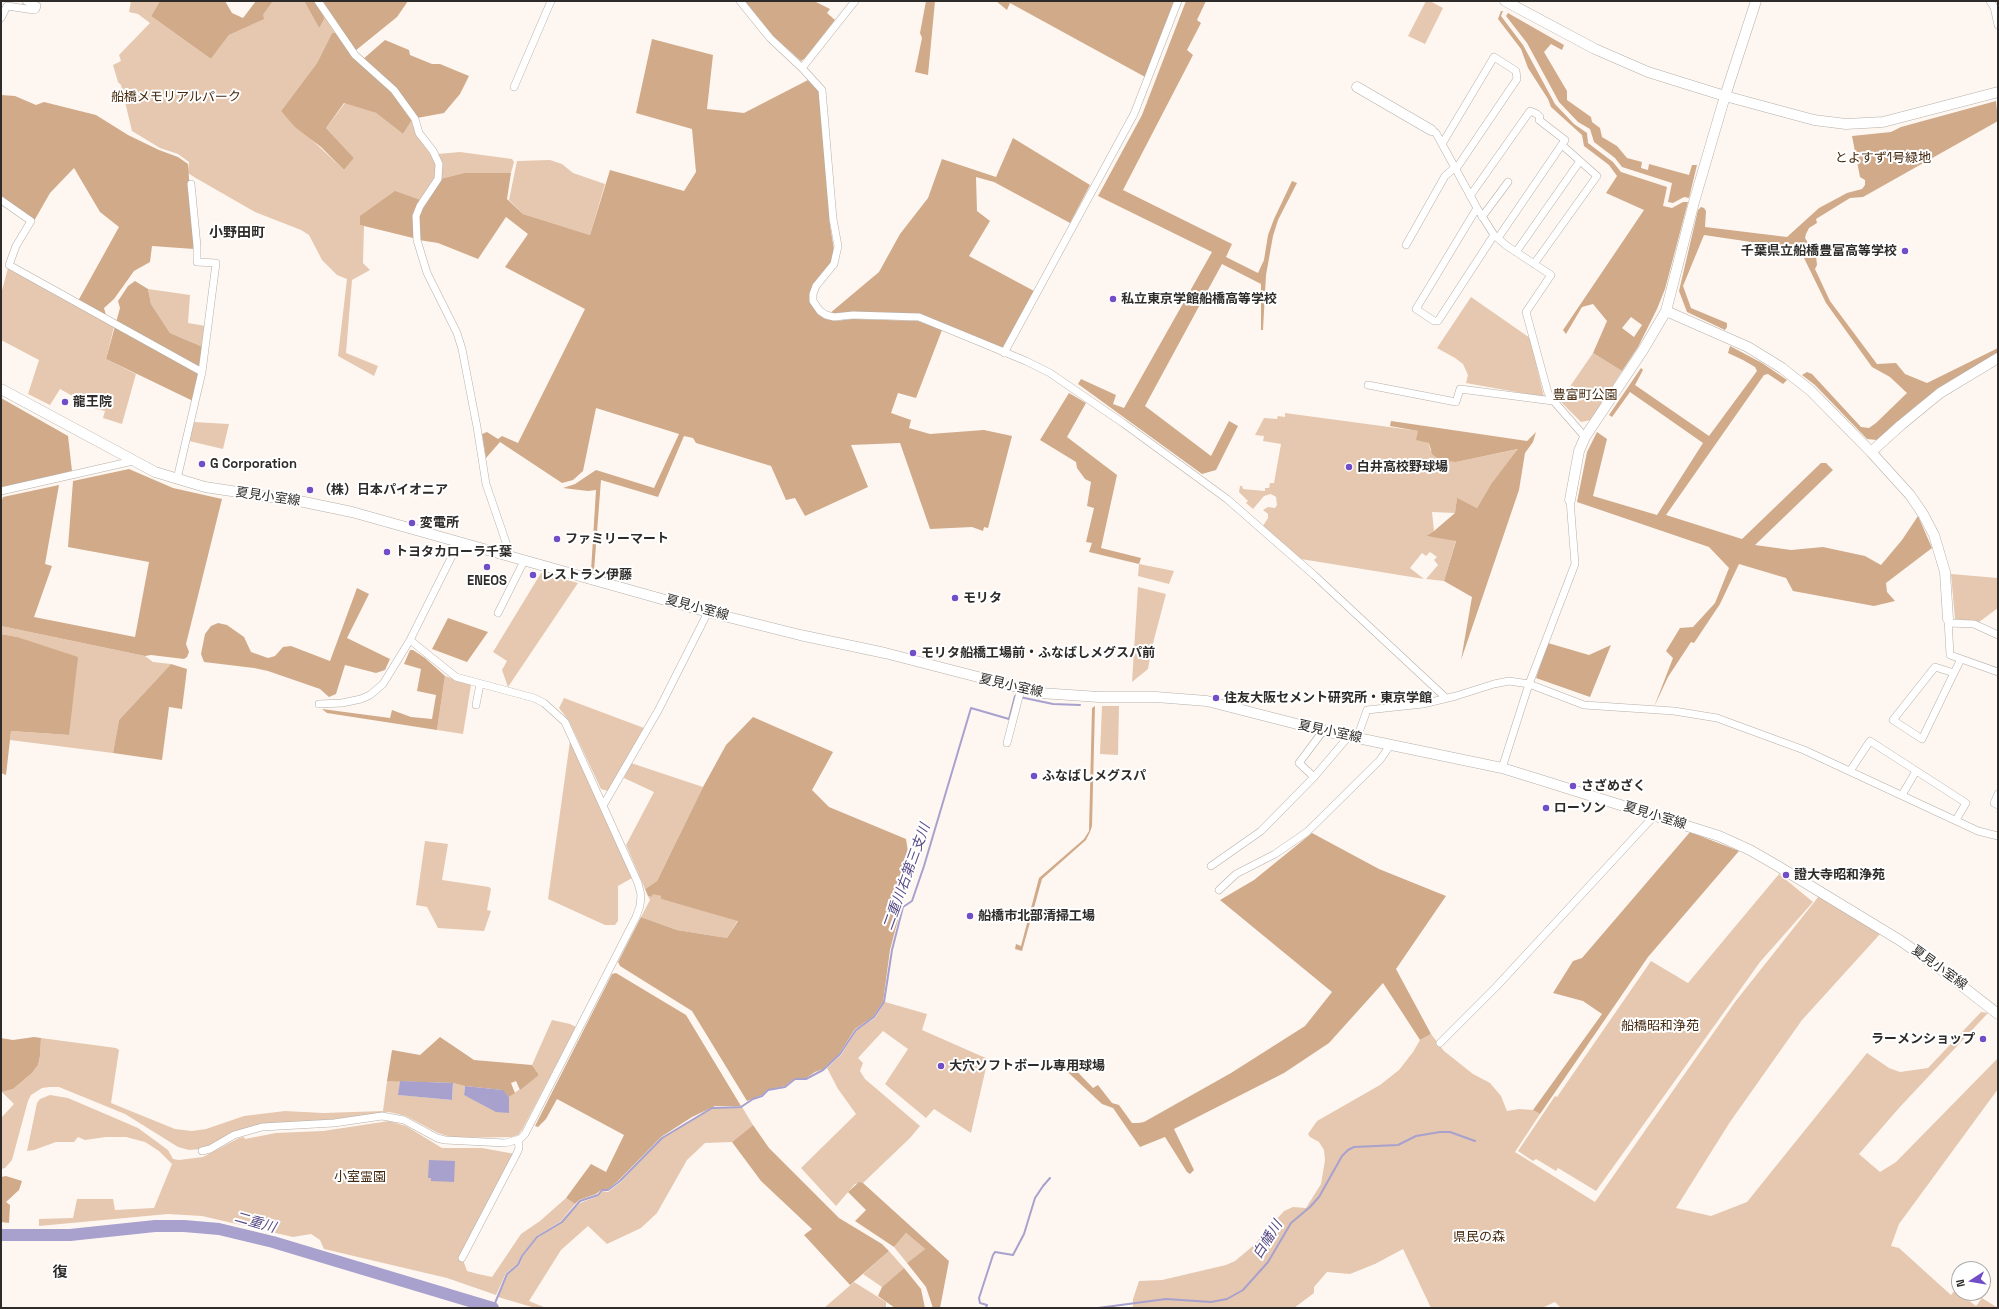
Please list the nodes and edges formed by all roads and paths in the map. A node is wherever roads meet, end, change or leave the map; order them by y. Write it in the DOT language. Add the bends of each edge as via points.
graph roads {
  1 [pos="26,1"];
  2 [pos="318,1"];
  3 [pos="550,1"];
  4 [pos="740,1"];
  5 [pos="855,1"];
  6 [pos="1178,1"];
  7 [pos="1505,1"];
  8 [pos="1756,1"];
  9 [pos="1990,1"];
  10 [pos="1,18"];
  11 [pos="1998,25"];
  12 [pos="802,68"];
  13 [pos="514,87"];
  14 [pos="1357,87"];
  15 [pos="1998,92"];
  16 [pos="1725,96"];
  17 [pos="1431,130"];
  18 [pos="1442,144"];
  19 [pos="1562,145"];
  20 [pos="1580,161"];
  21 [pos="1456,169"];
  22 [pos="1508,182"];
  23 [pos="191,184"];
  24 [pos="1470,196"];
  25 [pos="1,200"];
  26 [pos="1476,208"];
  27 [pos="1482,217"];
  28 [pos="1496,236"];
  29 [pos="1406,245"];
  30 [pos="1516,252"];
  31 [pos="1534,264"];
  32 [pos="1666,311"];
  33 [pos="1004,353"];
  34 [pos="1998,358"];
  35 [pos="202,372"];
  36 [pos="1368,386"];
  37 [pos="1,388"];
  38 [pos="1553,401"];
  39 [pos="1585,437"];
  40 [pos="1871,452"];
  41 [pos="133,461"];
  42 [pos="177,479"];
  43 [pos="1,491"];
  44 [pos="1570,500"];
  45 [pos="459,542"];
  46 [pos="511,557"];
  47 [pos="524,560"];
  48 [pos="708,612"];
  49 [pos="498,613"];
  50 [pos="1948,621"];
  51 [pos="1998,635"];
  52 [pos="410,640"];
  53 [pos="1961,659"];
  54 [pos="1998,672"];
  55 [pos="1954,674"];
  56 [pos="480,684"];
  57 [pos="1529,684"];
  58 [pos="1021,689"];
  59 [pos="1446,698"];
  60 [pos="319,704"];
  61 [pos="476,705"];
  62 [pos="1322,731"];
  63 [pos="1353,737"];
  64 [pos="1007,743"];
  65 [pos="1391,744"];
  66 [pos="1502,768"];
  67 [pos="1850,771"];
  68 [pos="1916,771"];
  69 [pos="1314,777"];
  70 [pos="1998,794"];
  71 [pos="1902,795"];
  72 [pos="604,804"];
  73 [pos="1998,805"];
  74 [pos="1654,816"];
  75 [pos="1956,820"];
  76 [pos="1998,836"];
  77 [pos="1211,866"];
  78 [pos="1218,890"];
  79 [pos="1998,1014"];
  80 [pos="1440,1044"];
  81 [pos="518,1140"];
  82 [pos="202,1151"];
  83 [pos="462,1258"];
  1 -- 10 [label="street" via="36,6 36,9 7,6"];
  2 -- 46 [label="street" via="355,55 394,90 415,119 419,133 433,151 439,164 438,179 416,216 417,240 427,273 457,333 462,349 486,484"];
  3 -- 13 [label="street"];
  4 -- 12 [label="street" via="770,38"];
  5 -- 12 [label="street"];
  6 -- 33 [label="street" via="1134,114"];
  7 -- 16 [label="main road" via="1622,61 1648,72"];
  8 -- 16 [label="main road"];
  9 -- 11 [label="street"];
  12 -- 33 [label="street" via="822,90 833,219 838,246 834,264 814,290 815,306 826,315 834,317 853,315 918,318"];
  14 -- 17 [label="main road"];
  15 -- 16 [label="main road" via="1898,119 1860,124 1814,120"];
  16 -- 32 [label="main road"];
  17 -- 18 [label="street"];
  18 -- 21 [label="street"];
  18 -- 21 [label="street" via="1494,57 1516,71 1517,79"];
  19 -- 20 [label="street"];
  19 -- 24 [label="street" via="1565,140 1539,120 1537,114 1530,111"];
  19 -- 28 [label="street"];
  20 -- 30 [label="street"];
  20 -- 31 [label="street" via="1597,176"];
  21 -- 24 [label="street"];
  21 -- 29 [label="street" via="1445,176"];
  22 -- 27 [label="street"];
  23 -- 35 [label="street" via="197,262 216,264"];
  24 -- 26 [label="street"];
  25 -- 35 [label="street" via="31,221 16,246 9,265"];
  26 -- 27 [label="street"];
  26 -- 28 [label="street" via="1416,309 1438,321"];
  27 -- 28 [label="street"];
  28 -- 30 [label="street"];
  30 -- 31 [label="street"];
  31 -- 38 [label="street" via="1551,275 1526,312 1548,393"];
  32 -- 39 [label="main road"];
  32 -- 40 [label="main road" via="1748,347 1782,368 1811,391"];
  33 -- 59 [label="street" via="1050,373 1123,422 1227,499 1314,575"];
  34 -- 40 [label="main road" via="1940,393"];
  35 -- 42 [label="street"];
  36 -- 38 [label="street" via="1456,402 1460,389"];
  37 -- 41 [label="main road, 夏見小室線"];
  38 -- 39 [label="street"];
  39 -- 44 [label="main road" via="1579,451"];
  40 -- 50 [label="main road" via="1910,495 1934,535 1945,572"];
  41 -- 42 [label="main road, 夏見小室線"];
  41 -- 43 [label="street"];
  42 -- 45 [label="main road, 夏見小室線" via="218,489 330,507"];
  44 -- 57 [label="street" via="1575,564"];
  45 -- 46 [label="main road, 夏見小室線"];
  45 -- 52 [label="street"];
  46 -- 47 [label="main road, 夏見小室線"];
  47 -- 48 [label="main road, 夏見小室線"];
  47 -- 49 [label="street"];
  48 -- 58 [label="main road, 夏見小室線"];
  48 -- 72 [label="street" via="659,709"];
  50 -- 51 [label="street" via="1974,624"];
  50 -- 53 [label="street" via="1950,655"];
  52 -- 56 [label="street" via="456,678"];
  52 -- 60 [label="street" via="383,684 370,695 353,701"];
  53 -- 54 [label="street"];
  53 -- 55 [label="street"];
  55 -- 55 [label="street" via="1922,739 1892,720 1935,667"];
  56 -- 61 [label="street"];
  56 -- 72 [label="street" via="534,698 557,712 565,722"];
  57 -- 59 [label="street" via="1503,682"];
  57 -- 66 [label="street"];
  57 -- 67 [label="street" via="1584,705 1708,715 1804,750"];
  58 -- 62 [label="main road, 夏見小室線" via="1054,695 1207,701"];
  58 -- 64 [label="street"];
  59 -- 63 [label="street" via="1423,704 1367,710"];
  62 -- 63 [label="main road, 夏見小室線"];
  62 -- 69 [label="street" via="1299,764"];
  63 -- 65 [label="main road, 夏見小室線"];
  63 -- 69 [label="street"];
  65 -- 66 [label="main road, 夏見小室線"];
  65 -- 78 [label="street" via="1380,760 1307,832 1275,854 1236,874"];
  66 -- 74 [label="main road, 夏見小室線"];
  67 -- 68 [label="street" via="1870,741"];
  67 -- 71 [label="street"];
  68 -- 71 [label="street"];
  68 -- 75 [label="street" via="1966,803"];
  69 -- 77 [label="street" via="1260,831"];
  70 -- 73 [label="street" via="1994,803"];
  71 -- 75 [label="street"];
  72 -- 81 [label="street" via="638,883 640,906 525,1134"];
  74 -- 79 [label="main road, 夏見小室線" via="1719,836 1776,865 1901,941"];
  74 -- 80 [label="street"];
  75 -- 76 [label="street"];
  81 -- 82 [label="street" via="505,1143 445,1140 404,1120 382,1116 334,1123 262,1127 234,1135"];
  81 -- 83 [label="street" via="517,1153"];
}
